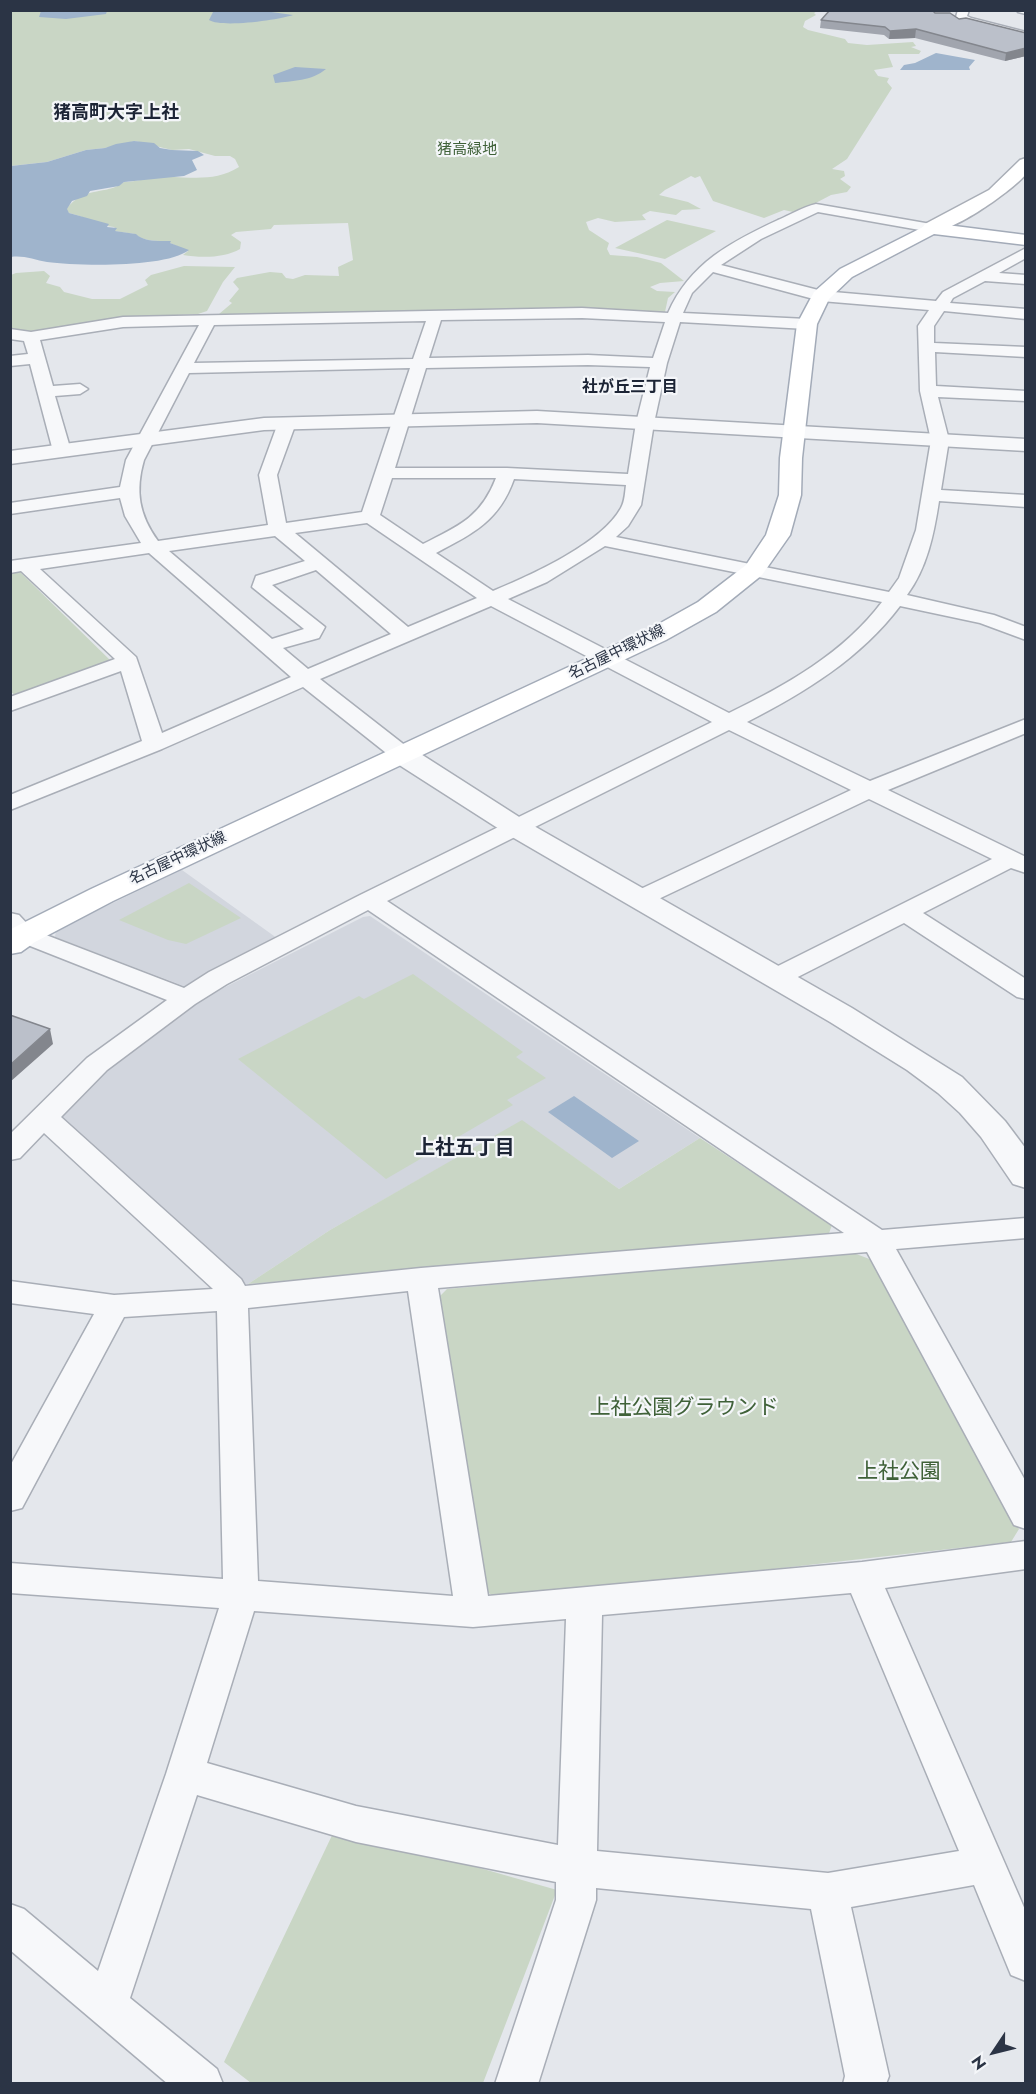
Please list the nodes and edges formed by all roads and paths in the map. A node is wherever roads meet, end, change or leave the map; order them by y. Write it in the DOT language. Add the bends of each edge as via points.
graph roads {
  1 [pos="964,10"];
  2 [pos="1026,35"];
  3 [pos="1026,163"];
  4 [pos="931,228"];
  5 [pos="1026,240"];
  6 [pos="1026,252"];
  7 [pos="710,266"];
  8 [pos="980,276"];
  9 [pos="1026,280"];
  10 [pos="821,296"];
  11 [pos="938,307"];
  12 [pos="1026,314"];
  13 [pos="435,316"];
  14 [pos="674,317"];
  15 [pos="209,320"];
  16 [pos="807,324"];
  17 [pos="10,334"];
  18 [pos="31,337"];
  19 [pos="928,346"];
  20 [pos="1026,352"];
  21 [pos="36,358"];
  22 [pos="10,361"];
  23 [pos="420,363"];
  24 [pos="659,363"];
  25 [pos="183,368"];
  26 [pos="80,389"];
  27 [pos="928,391"];
  28 [pos="45,392"];
  29 [pos="1026,396"];
  30 [pos="400,420"];
  31 [pos="287,423"];
  32 [pos="645,423"];
  33 [pos="794,431"];
  34 [pos="148,438"];
  35 [pos="940,440"];
  36 [pos="1026,445"];
  37 [pos="62,451"];
  38 [pos="10,458"];
  39 [pos="384,473"];
  40 [pos="507,473"];
  41 [pos="637,480"];
  42 [pos="128,491"];
  43 [pos="931,495"];
  44 [pos="1026,501"];
  45 [pos="10,508"];
  46 [pos="370,517"];
  47 [pos="278,529"];
  48 [pos="602,540"];
  49 [pos="153,547"];
  50 [pos="422,552"];
  51 [pos="319,563"];
  52 [pos="18,566"];
  53 [pos="754,570"];
  54 [pos="491,598"];
  55 [pos="896,599"];
  56 [pos="1026,634"];
  57 [pos="405,635"];
  58 [pos="268,646"];
  59 [pos="607,659"];
  60 [pos="129,661"];
  61 [pos="305,678"];
  62 [pos="10,705"];
  63 [pos="728,720"];
  64 [pos="1026,725"];
  65 [pos="1004,734"];
  66 [pos="154,744"];
  67 [pos="1026,746"];
  68 [pos="403,755"];
  69 [pos="871,789"];
  70 [pos="10,803"];
  71 [pos="517,828"];
  72 [pos="1018,862"];
  73 [pos="639,899"];
  74 [pos="369,900"];
  75 [pos="905,912"];
  76 [pos="15,933"];
  77 [pos="775,978"];
  78 [pos="1026,991"];
  79 [pos="186,998"];
  80 [pos="44,1117"];
  81 [pos="10,1151"];
  82 [pos="1026,1176"];
  83 [pos="1026,1228"];
  84 [pos="876,1240"];
  85 [pos="421,1279"];
  86 [pos="10,1292"];
  87 [pos="232,1299"];
  88 [pos="114,1306"];
  89 [pos="10,1498"];
  90 [pos="1026,1515"];
  91 [pos="1026,1555"];
  92 [pos="10,1578"];
  93 [pos="862,1578"];
  94 [pos="241,1595"];
  95 [pos="584,1603"];
  96 [pos="473,1612"];
  97 [pos="185,1774"];
  98 [pos="985,1865"];
  99 [pos="576,1867"];
  100 [pos="828,1892"];
  101 [pos="10,1923"];
  102 [pos="1026,1961"];
  103 [pos="107,2006"];
  104 [pos="202,2084"];
  105 [pos="516,2084"];
  106 [pos="864,2084"];
  1 -- 2 [label="street" via="961,17 967,20"];
  3 -- 4 [label="main road, 名古屋中環状線" via="983,202"];
  4 -- 5 [label="main road"];
  4 -- 7 [label="street" via="816,208 747,241"];
  4 -- 10 [label="main road, 名古屋中環状線" via="846,273"];
  6 -- 8 [label="street"];
  7 -- 10 [label="street"];
  7 -- 14 [label="street" via="685,292"];
  8 -- 9 [label="street"];
  8 -- 11 [label="street" via="954,290"];
  10 -- 11 [label="street"];
  10 -- 16 [label="main road, 名古屋中環状線"];
  11 -- 12 [label="street"];
  11 -- 19 [label="street" via="926,326"];
  13 -- 14 [label="street" via="582,313"];
  13 -- 15 [label="street"];
  13 -- 23 [label="street"];
  14 -- 16 [label="street"];
  14 -- 24 [label="street"];
  15 -- 18 [label="street" via="123,322"];
  15 -- 25 [label="street"];
  16 -- 33 [label="main road, 名古屋中環状線"];
  17 -- 18 [label="street"];
  18 -- 21 [label="street"];
  19 -- 20 [label="street"];
  19 -- 27 [label="street"];
  21 -- 22 [label="street"];
  21 -- 28 [label="street"];
  23 -- 24 [label="street"];
  23 -- 25 [label="street"];
  23 -- 30 [label="street"];
  24 -- 32 [label="street"];
  25 -- 34 [label="street"];
  26 -- 28 [label="street"];
  27 -- 29 [label="street"];
  27 -- 35 [label="street"];
  28 -- 37 [label="street"];
  30 -- 31 [label="street"];
  30 -- 32 [label="street" via="537,417"];
  30 -- 39 [label="street"];
  31 -- 34 [label="street"];
  31 -- 47 [label="street" via="268,475"];
  32 -- 33 [label="street"];
  32 -- 41 [label="street"];
  33 -- 35 [label="street"];
  33 -- 53 [label="main road, 名古屋中環状線" via="790,495 778,535"];
  34 -- 37 [label="street"];
  34 -- 42 [label="street" via="135,460"];
  35 -- 36 [label="street"];
  35 -- 43 [label="street"];
  37 -- 38 [label="street"];
  39 -- 40 [label="street"];
  39 -- 46 [label="street"];
  40 -- 41 [label="street"];
  40 -- 50 [label="street" via="490,510"];
  41 -- 48 [label="street" via="632,505"];
  42 -- 45 [label="street"];
  42 -- 49 [label="street" via="138,527"];
  43 -- 44 [label="street"];
  43 -- 55 [label="street" via="914,567"];
  46 -- 47 [label="street"];
  46 -- 50 [label="street"];
  47 -- 49 [label="street"];
  47 -- 51 [label="street"];
  48 -- 53 [label="street"];
  48 -- 54 [label="street" via="540,578"];
  49 -- 52 [label="street"];
  49 -- 58 [label="street"];
  50 -- 54 [label="street"];
  51 -- 57 [label="street"];
  51 -- 58 [label="street" via="263,580 262,587 315,627 312,634"];
  52 -- 60 [label="street"];
  53 -- 55 [label="street"];
  53 -- 59 [label="main road, 名古屋中環状線" via="707,607"];
  54 -- 57 [label="street"];
  54 -- 59 [label="street"];
  55 -- 56 [label="street" via="987,619"];
  55 -- 63 [label="street" via="859,641 836,658 771,701"];
  57 -- 61 [label="street"];
  58 -- 61 [label="street"];
  59 -- 63 [label="street"];
  59 -- 68 [label="main road, 名古屋中環状線"];
  60 -- 62 [label="street"];
  60 -- 66 [label="street"];
  61 -- 66 [label="street"];
  61 -- 68 [label="street"];
  63 -- 69 [label="street"];
  63 -- 71 [label="street"];
  64 -- 65 [label="street"];
  65 -- 67 [label="street"];
  65 -- 69 [label="street"];
  66 -- 70 [label="street"];
  68 -- 71 [label="street"];
  68 -- 76 [label="main road, 名古屋中環状線"];
  69 -- 72 [label="street"];
  69 -- 73 [label="street"];
  71 -- 73 [label="street"];
  71 -- 74 [label="street"];
  72 -- 75 [label="street"];
  73 -- 77 [label="street"];
  74 -- 79 [label="street"];
  74 -- 84 [label="street"];
  75 -- 77 [label="street"];
  75 -- 78 [label="street"];
  76 -- 79 [label="street"];
  77 -- 82 [label="street" via="885,1041 950,1085 993,1129"];
  79 -- 80 [label="street" via="97,1064"];
  80 -- 81 [label="street"];
  80 -- 87 [label="street" via="230,1287"];
  83 -- 84 [label="street"];
  84 -- 85 [label="street"];
  84 -- 90 [label="street"];
  85 -- 87 [label="street"];
  85 -- 96 [label="street"];
  86 -- 88 [label="street"];
  87 -- 88 [label="street"];
  87 -- 94 [label="street"];
  88 -- 89 [label="street"];
  91 -- 93 [label="street"];
  92 -- 94 [label="street"];
  93 -- 95 [label="street"];
  93 -- 98 [label="street"];
  94 -- 96 [label="street"];
  94 -- 97 [label="street"];
  95 -- 96 [label="street"];
  95 -- 99 [label="street"];
  97 -- 99 [label="street" via="356,1824"];
  97 -- 103 [label="street"];
  98 -- 100 [label="street"];
  98 -- 102 [label="street"];
  99 -- 100 [label="street"];
  99 -- 105 [label="street" via="576,1900"];
  100 -- 106 [label="street" via="867,2076"];
  101 -- 103 [label="street"];
  103 -- 104 [label="street"];
}
